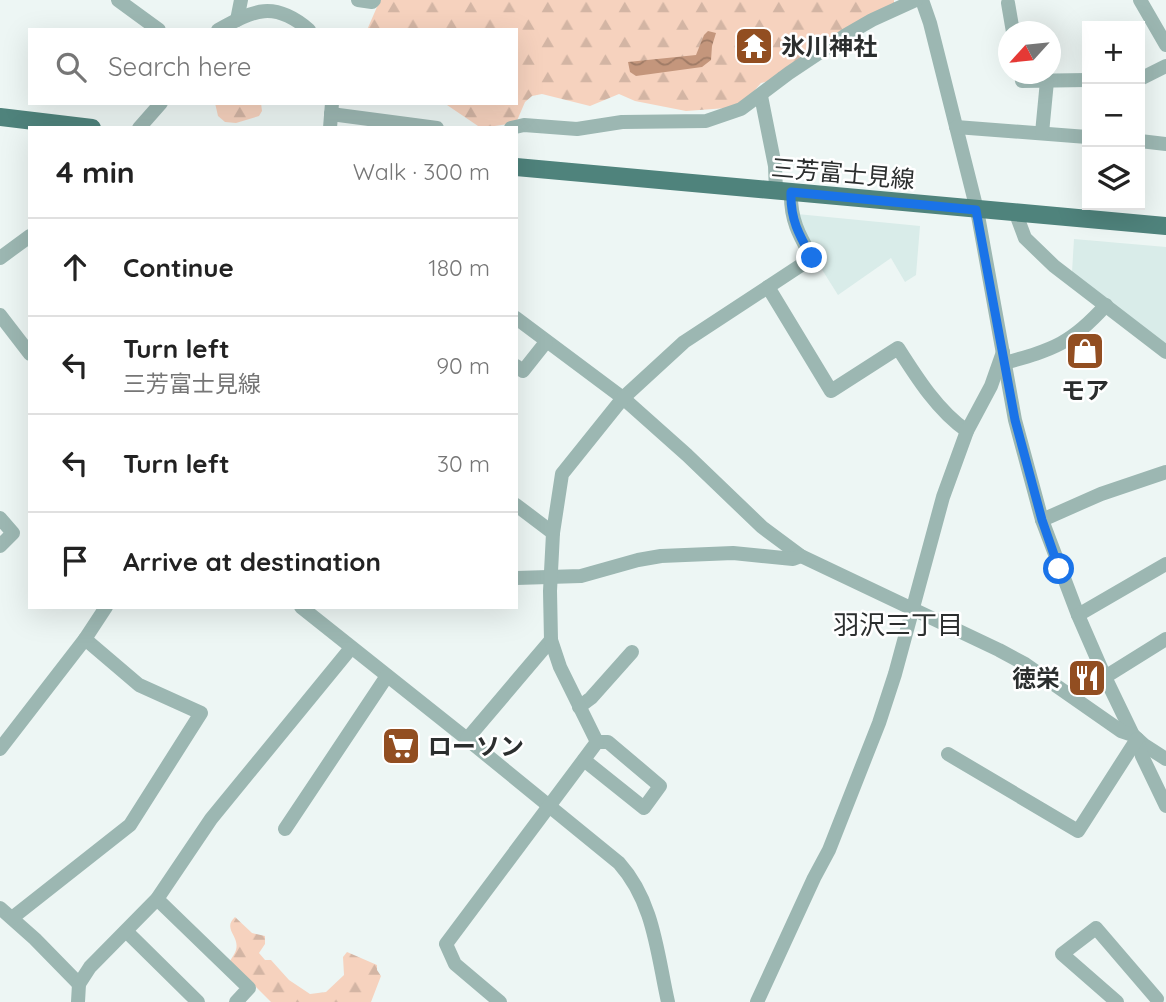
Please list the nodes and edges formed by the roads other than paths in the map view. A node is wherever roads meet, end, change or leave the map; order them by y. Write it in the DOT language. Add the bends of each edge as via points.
graph roads {
  1 [pos="118,0"];
  2 [pos="241,0"];
  3 [pos="358,0"];
  4 [pos="373,0"];
  5 [pos="916,0"];
  6 [pos="922,0"];
  7 [pos="1140,0"];
  8 [pos="1008,3"];
  9 [pos="237,20"];
  10 [pos="1011,21"];
  11 [pos="156,28"];
  12 [pos="222,28"];
  13 [pos="306,28"];
  14 [pos="1166,45"];
  15 [pos="1166,66"];
  16 [pos="1145,76"];
  17 [pos="1082,80"];
  18 [pos="1061,81"];
  19 [pos="1047,84"];
  20 [pos="761,96"];
  21 [pos="159,105"];
  22 [pos="0,117"];
  23 [pos="331,117"];
  24 [pos="75,126"];
  25 [pos="141,126"];
  26 [pos="418,126"];
  27 [pos="518,126"];
  28 [pos="956,127"];
  29 [pos="1042,133"];
  30 [pos="1082,136"];
  31 [pos="1145,142"];
  32 [pos="1166,144"];
  33 [pos="518,167"];
  34 [pos="783,192"];
  35 [pos="976,210"];
  36 [pos="1016,214"];
  37 [pos="1166,226"];
  38 [pos="28,237"];
  39 [pos="0,258"];
  40 [pos="768,287"];
  41 [pos="1105,305"];
  42 [pos="0,315"];
  43 [pos="518,320"];
  44 [pos="546,342"];
  45 [pos="28,351"];
  46 [pos="1166,352"];
  47 [pos="1004,357"];
  48 [pos="518,367"];
  49 [pos="623,398"];
  50 [pos="967,430"];
  51 [pos="1166,472"];
  52 [pos="518,507"];
  53 [pos="0,518"];
  54 [pos="1042,520"];
  55 [pos="553,533"];
  56 [pos="0,546"];
  57 [pos="801,556"];
  58 [pos="1166,564"];
  59 [pos="518,578"];
  60 [pos="552,578"];
  61 [pos="913,608"];
  62 [pos="105,609"];
  63 [pos="303,609"];
  64 [pos="1078,615"];
  65 [pos="85,639"];
  66 [pos="1166,639"];
  67 [pos="551,640"];
  68 [pos="351,648"];
  69 [pos="632,652"];
  70 [pos="387,676"];
  71 [pos="1105,677"];
  72 [pos="579,707"];
  73 [pos="1135,737"];
  74 [pos="467,738"];
  75 [pos="597,742"];
  76 [pos="0,749"];
  77 [pos="948,754"];
  78 [pos="1166,759"];
  79 [pos="584,760"];
  80 [pos="551,806"];
  81 [pos="1166,806"];
  82 [pos="285,829"];
  83 [pos="157,899"];
  84 [pos="0,908"];
  85 [pos="12,918"];
  86 [pos="127,932"];
  87 [pos="79,984"];
  88 [pos="1158,997"];
  89 [pos="78,1002"];
  90 [pos="198,1002"];
  91 [pos="236,1002"];
  92 [pos="500,1002"];
  93 [pos="667,1002"];
  94 [pos="757,1002"];
  95 [pos="1117,1002"];
  1 -- 11 [label="street"];
  2 -- 9 [label="street"];
  3 -- 4 [label="street"];
  5 -- 20 [label="street" via="846,34"];
  6 -- 28 [label="street"];
  7 -- 14 [label="street"];
  8 -- 10 [label="street"];
  9 -- 12 [label="street"];
  9 -- 13 [label="street" via="268,9"];
  15 -- 16 [label="street"];
  17 -- 18 [label="street"];
  19 -- 29 [label="street"];
  20 -- 27 [label="street" via="741,110 706,121 622,122 578,130"];
  20 -- 34 [label="street"];
  21 -- 25 [label="street"];
  22 -- 24 [label="main road"];
  23 -- 26 [label="street"];
  28 -- 29 [label="street"];
  28 -- 35 [label="street"];
  29 -- 30 [label="street"];
  31 -- 32 [label="street"];
  33 -- 34 [label="main road, 三芳富士見線"];
  34 -- 35 [label="main road, 三芳富士見線"];
  34 -- 40 [label="street" via="795,229 812,258"];
  35 -- 36 [label="main road, 三芳富士見線"];
  35 -- 47 [label="street"];
  36 -- 37 [label="main road, 三芳富士見線"];
  36 -- 41 [label="street" via="1025,238"];
  38 -- 39 [label="street"];
  40 -- 49 [label="street" via="684,342"];
  40 -- 50 [label="street" via="831,391 898,348 953,421"];
  41 -- 46 [label="street"];
  41 -- 47 [label="street" via="1077,334 1052,349"];
  42 -- 45 [label="street"];
  43 -- 44 [label="street"];
  44 -- 48 [label="street" via="523,371"];
  44 -- 49 [label="street"];
  47 -- 50 [label="street"];
  47 -- 54 [label="street" via="1015,420"];
  49 -- 55 [label="street" via="562,474"];
  49 -- 57 [label="street" via="762,527"];
  50 -- 61 [label="street" via="943,497"];
  51 -- 54 [label="street"];
  52 -- 55 [label="street"];
  53 -- 56 [label="street" via="13,533"];
  54 -- 64 [label="street"];
  55 -- 60 [label="street"];
  57 -- 60 [label="street" via="661,556 581,576"];
  57 -- 61 [label="street"];
  58 -- 64 [label="street"];
  59 -- 60 [label="street"];
  60 -- 67 [label="street"];
  61 -- 73 [label="street" via="1025,664 1121,732"];
  61 -- 94 [label="street" via="879,723 854,787"];
  62 -- 65 [label="street"];
  63 -- 68 [label="street"];
  64 -- 71 [label="street"];
  65 -- 76 [label="street"];
  65 -- 85 [label="street" via="139,685 201,713 130,825"];
  66 -- 71 [label="street"];
  67 -- 72 [label="street"];
  67 -- 74 [label="street"];
  68 -- 70 [label="street"];
  68 -- 83 [label="street" via="211,820"];
  69 -- 72 [label="street"];
  70 -- 74 [label="street"];
  70 -- 82 [label="street"];
  71 -- 73 [label="street"];
  72 -- 75 [label="street"];
  73 -- 77 [label="street" via="1078,831"];
  73 -- 78 [label="street"];
  73 -- 81 [label="street"];
  74 -- 80 [label="street"];
  75 -- 79 [label="street"];
  75 -- 79 [label="street" via="608,743 660,786 644,808"];
  79 -- 80 [label="street"];
  80 -- 92 [label="street" via="446,944 455,964"];
  80 -- 93 [label="street" via="613,857 638,888 651,922"];
  83 -- 86 [label="street"];
  83 -- 91 [label="street" via="249,988"];
  84 -- 85 [label="street"];
  85 -- 87 [label="street"];
  86 -- 87 [label="street"];
  86 -- 90 [label="street"];
  87 -- 89 [label="street"];
  88 -- 95 [label="street" via="1096,928 1062,954"];
}
